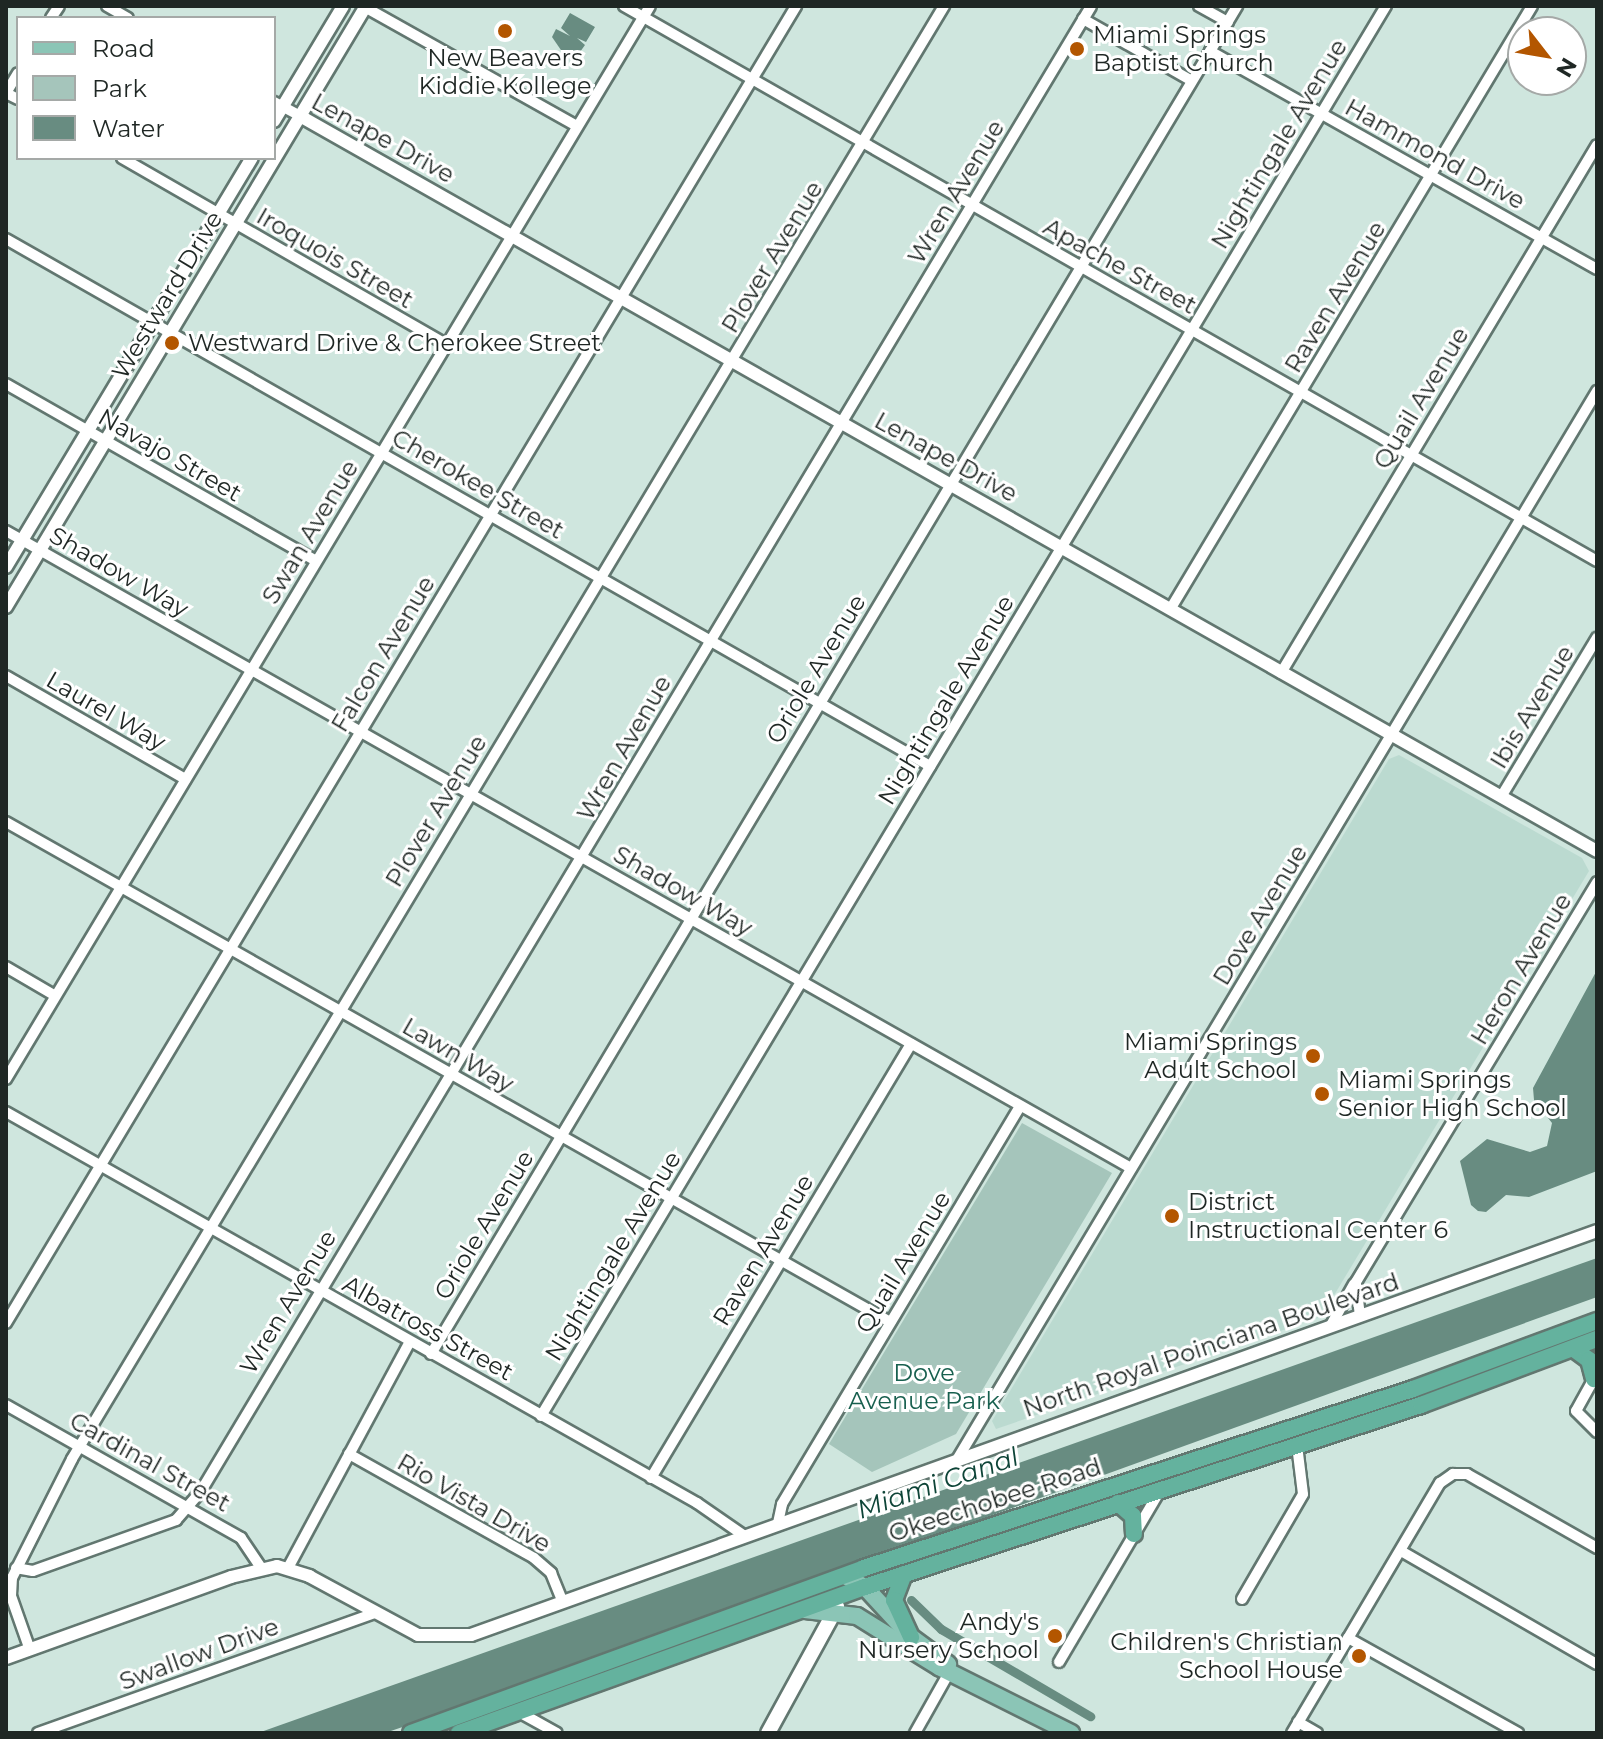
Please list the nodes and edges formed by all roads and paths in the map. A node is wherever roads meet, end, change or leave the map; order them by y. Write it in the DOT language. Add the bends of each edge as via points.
graph roads {
  1 [pos="107,6"];
  2 [pos="343,6"];
  3 [pos="364,6"];
  4 [pos="624,6"];
  5 [pos="650,6"];
  6 [pos="796,6"];
  7 [pos="944,6"];
  8 [pos="1091,6"];
  9 [pos="1199,6"];
  10 [pos="1237,6"];
  11 [pos="1386,6"];
  12 [pos="1532,6"];
  13 [pos="124,16"];
  14 [pos="644,17"];
  15 [pos="1083,19"];
  16 [pos="1228,22"];
  17 [pos="1210,51"];
  18 [pos="751,81"];
  19 [pos="1192,81"];
  20 [pos="278,104"];
  21 [pos="1322,113"];
  22 [pos="300,116"];
  23 [pos="577,126"];
  24 [pos="864,143"];
  25 [pos="1597,145"];
  26 [pos="276,156"];
  27 [pos="126,160"];
  28 [pos="251,160"];
  29 [pos="273,160"];
  30 [pos="1432,176"];
  31 [pos="972,205"];
  32 [pos="219,213"];
  33 [pos="235,223"];
  34 [pos="511,235"];
  35 [pos="1541,236"];
  36 [pos="6,239"];
  37 [pos="1081,267"];
  38 [pos="1597,269"];
  39 [pos="621,297"];
  40 [pos="154,322"];
  41 [pos="1191,328"];
  42 [pos="171,332"];
  43 [pos="445,344"];
  44 [pos="732,360"];
  45 [pos="6,384"];
  46 [pos="1597,391"];
  47 [pos="1301,392"];
  48 [pos="841,423"];
  49 [pos="88,431"];
  50 [pos="105,441"];
  51 [pos="381,452"];
  52 [pos="1410,456"];
  53 [pos="951,485"];
  54 [pos="492,515"];
  55 [pos="1521,517"];
  56 [pos="6,531"];
  57 [pos="22,540"];
  58 [pos="1061,547"];
  59 [pos="40,550"];
  60 [pos="315,560"];
  61 [pos="1597,561"];
  62 [pos="6,567"];
  63 [pos="602,577"];
  64 [pos="6,607"];
  65 [pos="1171,608"];
  66 [pos="1597,638"];
  67 [pos="711,639"];
  68 [pos="251,671"];
  69 [pos="1281,673"];
  70 [pos="6,676"];
  71 [pos="820,702"];
  72 [pos="359,732"];
  73 [pos="1391,736"];
  74 [pos="930,766"];
  75 [pos="185,779"];
  76 [pos="470,795"];
  77 [pos="1501,797"];
  78 [pos="6,822"];
  79 [pos="1597,851"];
  80 [pos="584,856"];
  81 [pos="1597,882"];
  82 [pos="120,886"];
  83 [pos="688,918"];
  84 [pos="231,949"];
  85 [pos="6,967"];
  86 [pos="800,982"];
  87 [pos="54,995"];
  88 [pos="339,1010"];
  89 [pos="911,1044"];
  90 [pos="448,1073"];
  91 [pos="6,1079"];
  92 [pos="1020,1106"];
  93 [pos="6,1112"];
  94 [pos="560,1136"];
  95 [pos="99,1166"];
  96 [pos="1131,1168"];
  97 [pos="671,1198"];
  98 [pos="211,1227"];
  99 [pos="1597,1231"];
  100 [pos="780,1262"];
  101 [pos="1356,1282"];
  102 [pos="319,1290"];
  103 [pos="1360,1316"];
  104 [pos="1597,1321"];
  105 [pos="890,1322"];
  106 [pos="6,1323"];
  107 [pos="1330,1327"];
  108 [pos="1597,1339"];
  109 [pos="409,1343"];
  110 [pos="1574,1349"];
  111 [pos="431,1354"];
  112 [pos="1501,1359"];
  113 [pos="1595,1376"];
  114 [pos="1490,1381"];
  115 [pos="6,1405"];
  116 [pos="541,1416"];
  117 [pos="1326,1417"];
  118 [pos="1597,1432"];
  119 [pos="1297,1445"];
  120 [pos="79,1447"];
  121 [pos="349,1454"];
  122 [pos="958,1458"];
  123 [pos="1187,1462"];
  124 [pos="651,1478"];
  125 [pos="1161,1489"];
  126 [pos="1118,1503"];
  127 [pos="187,1507"];
  128 [pos="778,1523"];
  129 [pos="1134,1534"];
  130 [pos="743,1535"];
  131 [pos="1597,1548"];
  132 [pos="1401,1551"];
  133 [pos="16,1568"];
  134 [pos="261,1568"];
  135 [pos="288,1568"];
  136 [pos="904,1574"];
  137 [pos="857,1578"];
  138 [pos="1242,1599"];
  139 [pos="563,1602"];
  140 [pos="839,1603"];
  141 [pos="375,1613"];
  142 [pos="911,1637"];
  143 [pos="1348,1638"];
  144 [pos="30,1650"];
  145 [pos="6,1658"];
  146 [pos="1059,1662"];
  147 [pos="1597,1664"];
  148 [pos="951,1669"];
  149 [pos="519,1712"];
  150 [pos="1298,1722"];
  151 [pos="1063,1731"];
  152 [pos="38,1733"];
  153 [pos="411,1733"];
  154 [pos="459,1733"];
  155 [pos="557,1733"];
  156 [pos="768,1733"];
  157 [pos="915,1733"];
  158 [pos="1292,1733"];
  159 [pos="1317,1733"];
  160 [pos="1518,1733"];
  1 -- 13 [label="street"];
  2 -- 20 [label="street"];
  3 -- 22 [label="street, Westward Drive"];
  3 -- 23 [label="street"];
  4 -- 14 [label="street, Apache Street"];
  5 -- 14 [label="street, Swan Avenue"];
  6 -- 18 [label="street, Falcon Avenue"];
  7 -- 24 [label="street, Plover Avenue"];
  8 -- 15 [label="street, Wren Avenue"];
  9 -- 16 [label="street"];
  10 -- 16 [label="street, Oriole Avenue"];
  11 -- 21 [label="street, Nightingale Avenue"];
  12 -- 30 [label="street, Raven Avenue"];
  14 -- 18 [label="street, Apache Street"];
  14 -- 23 [label="street, Swan Avenue"];
  15 -- 19 [label="street"];
  15 -- 31 [label="street, Wren Avenue"];
  16 -- 17 [label="street, Oriole Avenue"];
  17 -- 19 [label="street, Oriole Avenue"];
  17 -- 21 [label="street, Hammond Drive"];
  18 -- 24 [label="street, Apache Street"];
  18 -- 39 [label="street, Falcon Avenue"];
  19 -- 37 [label="street, Oriole Avenue"];
  20 -- 22 [label="street, Lenape Drive"];
  21 -- 30 [label="street, Hammond Drive"];
  21 -- 41 [label="street, Nightingale Avenue"];
  22 -- 26 [label="street, Westward Drive"];
  22 -- 34 [label="street, Lenape Drive"];
  23 -- 34 [label="street, Swan Avenue"];
  24 -- 31 [label="street, Apache Street"];
  24 -- 44 [label="street, Plover Avenue"];
  25 -- 35 [label="street, Quail Avenue"];
  27 -- 32 [label="street, Iroquois Street"];
  28 -- 32 [label="street, Westward Drive"];
  29 -- 33 [label="street, Westward Drive"];
  30 -- 35 [label="street, Hammond Drive"];
  30 -- 47 [label="street, Raven Avenue"];
  31 -- 37 [label="street, Apache Street"];
  31 -- 48 [label="street, Wren Avenue"];
  32 -- 33 [label="street, Iroquois Street"];
  32 -- 40 [label="street, Westward Drive"];
  33 -- 42 [label="street, Westward Drive"];
  33 -- 43 [label="street, Iroquois Street"];
  34 -- 39 [label="street, Lenape Drive"];
  34 -- 43 [label="street, Swan Avenue"];
  35 -- 38 [label="street, Hammond Drive"];
  35 -- 52 [label="street, Quail Avenue"];
  36 -- 40 [label="street, Cherokee Street"];
  37 -- 41 [label="street, Apache Street"];
  37 -- 53 [label="street, Oriole Avenue"];
  39 -- 44 [label="street, Lenape Drive"];
  39 -- 54 [label="street, Falcon Avenue"];
  40 -- 42 [label="street, Cherokee Street"];
  40 -- 49 [label="street, Westward Drive"];
  41 -- 47 [label="street, Apache Street"];
  41 -- 58 [label="street, Nightingale Avenue"];
  42 -- 50 [label="street, Westward Drive"];
  42 -- 51 [label="street, Cherokee Street"];
  43 -- 51 [label="street, Swan Avenue"];
  44 -- 48 [label="street, Lenape Drive"];
  44 -- 63 [label="street, Plover Avenue"];
  45 -- 49 [label="street, Navajo Street"];
  46 -- 55 [label="street, Dove Avenue"];
  47 -- 52 [label="street, Apache Street"];
  47 -- 65 [label="street, Raven Avenue"];
  48 -- 53 [label="street, Lenape Drive"];
  48 -- 67 [label="street, Wren Avenue"];
  49 -- 50 [label="street, Navajo Street"];
  49 -- 57 [label="street, Westward Drive"];
  50 -- 59 [label="street, Westward Drive"];
  50 -- 60 [label="street, Navajo Street"];
  51 -- 54 [label="street, Cherokee Street"];
  51 -- 60 [label="street, Swan Avenue"];
  52 -- 55 [label="street, Apache Street"];
  52 -- 69 [label="street, Quail Avenue"];
  53 -- 58 [label="street, Lenape Drive"];
  53 -- 71 [label="street, Oriole Avenue"];
  54 -- 63 [label="street, Cherokee Street"];
  54 -- 72 [label="street, Falcon Avenue"];
  55 -- 61 [label="street, Apache Street"];
  55 -- 73 [label="street, Dove Avenue"];
  56 -- 57 [label="street, Shadow Way"];
  57 -- 59 [label="street, Shadow Way"];
  57 -- 62 [label="street, Westward Drive"];
  58 -- 65 [label="street, Lenape Drive"];
  58 -- 74 [label="street, Nightingale Avenue"];
  59 -- 64 [label="street, Westward Drive"];
  59 -- 68 [label="street, Shadow Way"];
  60 -- 68 [label="street, Swan Avenue"];
  63 -- 67 [label="street, Cherokee Street"];
  63 -- 76 [label="street, Plover Avenue"];
  65 -- 69 [label="street, Lenape Drive"];
  66 -- 77 [label="street, Ibis Avenue"];
  67 -- 71 [label="street, Cherokee Street"];
  67 -- 80 [label="street, Wren Avenue"];
  68 -- 72 [label="street, Shadow Way"];
  68 -- 75 [label="street, Swan Avenue"];
  69 -- 73 [label="street, Lenape Drive"];
  70 -- 75 [label="street, Laurel Way"];
  71 -- 74 [label="street, Cherokee Street"];
  71 -- 83 [label="street, Oriole Avenue"];
  72 -- 76 [label="street, Shadow Way"];
  72 -- 84 [label="street, Falcon Avenue"];
  73 -- 77 [label="street, Lenape Drive"];
  73 -- 96 [label="street, Dove Avenue"];
  74 -- 86 [label="street, Nightingale Avenue"];
  75 -- 82 [label="street, Swan Avenue"];
  76 -- 80 [label="street, Shadow Way"];
  76 -- 88 [label="street, Plover Avenue"];
  77 -- 79 [label="street, Lenape Drive"];
  78 -- 82 [label="street, Lawn Way"];
  80 -- 83 [label="street, Shadow Way"];
  80 -- 90 [label="street, Wren Avenue"];
  81 -- 101 [label="street, Heron Avenue"];
  82 -- 84 [label="street, Lawn Way"];
  82 -- 87 [label="street, Swan Avenue"];
  83 -- 86 [label="street, Shadow Way"];
  83 -- 94 [label="street, Oriole Avenue"];
  84 -- 88 [label="street, Lawn Way"];
  84 -- 95 [label="street, Falcon Avenue"];
  85 -- 87 [label="street"];
  86 -- 89 [label="street, Shadow Way"];
  86 -- 97 [label="street, Nightingale Avenue"];
  87 -- 91 [label="street, Swan Avenue"];
  88 -- 90 [label="street, Lawn Way"];
  88 -- 98 [label="street, Plover Avenue"];
  89 -- 92 [label="street, Shadow Way"];
  89 -- 100 [label="street, Raven Avenue"];
  90 -- 94 [label="street, Lawn Way"];
  90 -- 102 [label="street, Wren Avenue"];
  92 -- 96 [label="street, Shadow Way"];
  92 -- 105 [label="street, Quail Avenue"];
  93 -- 95 [label="street, Albatross Street"];
  94 -- 97 [label="street, Lawn Way"];
  94 -- 111 [label="street, Oriole Avenue"];
  95 -- 98 [label="street, Albatross Street"];
  95 -- 106 [label="street, Falcon Avenue"];
  96 -- 122 [label="street, Dove Avenue"];
  97 -- 100 [label="street, Lawn Way"];
  97 -- 116 [label="street, Nightingale Avenue"];
  98 -- 102 [label="street, Albatross Street"];
  98 -- 120 [label="street, Plover Avenue"];
  99 -- 103 [label="street, North Royal Poinciana Boulevard"];
  100 -- 105 [label="street, Lawn Way"];
  100 -- 124 [label="street, Raven Avenue"];
  101 -- 103 [label="street"];
  101 -- 107 [label="street, Heron Avenue"];
  102 -- 109 [label="street, Albatross Street"];
  102 -- 127 [label="street, Wren Avenue"];
  103 -- 107 [label="street, North Royal Poinciana Boulevard"];
  104 -- 112 [label="highway, Okeechobee Road"];
  105 -- 128 [label="street, Quail Avenue" via="782,1504"];
  107 -- 122 [label="street, North Royal Poinciana Boulevard"];
  108 -- 110 [label="highway, Okeechobee Road"];
  109 -- 111 [label="street, Albatross Street"];
  109 -- 121 [label="street"];
  110 -- 113 [label="highway" via="1589,1360"];
  110 -- 114 [label="highway, Okeechobee Road"];
  111 -- 116 [label="street, Albatross Street"];
  112 -- 114 [label="highway"];
  112 -- 117 [label="highway, Okeechobee Road"];
  113 -- 118 [label="street" via="1576,1411"];
  114 -- 119 [label="highway, Okeechobee Road"];
  115 -- 120 [label="street, Cardinal Street"];
  116 -- 124 [label="street, Albatross Street"];
  117 -- 119 [label="highway"];
  117 -- 123 [label="highway, Okeechobee Road"];
  119 -- 125 [label="highway, Okeechobee Road"];
  119 -- 138 [label="street" via="1303,1494"];
  120 -- 127 [label="street, Cardinal Street"];
  120 -- 133 [label="street, Plover Avenue"];
  121 -- 135 [label="street"];
  121 -- 139 [label="street, Rio Vista Drive" via="539,1561 551,1573"];
  122 -- 128 [label="street, North Royal Poinciana Boulevard"];
  123 -- 125 [label="highway"];
  123 -- 137 [label="highway, Okeechobee Road"];
  124 -- 130 [label="street, Albatross Street"];
  125 -- 126 [label="highway, Okeechobee Road"];
  125 -- 129 [label="street"];
  126 -- 129 [label="highway" via="1133,1516"];
  126 -- 136 [label="highway, Okeechobee Road"];
  127 -- 133 [label="street" via="176,1520 33,1571"];
  127 -- 134 [label="street, Cardinal Street" via="248,1543"];
  128 -- 130 [label="street, North Royal Poinciana Boulevard"];
  129 -- 146 [label="street"];
  130 -- 139 [label="street, North Royal Poinciana Boulevard"];
  131 -- 132 [label="street" via="1467,1474 1453,1474 1440,1483"];
  132 -- 143 [label="street"];
  132 -- 147 [label="street"];
  133 -- 144 [label="street, Plover Avenue" via="11,1596"];
  134 -- 135 [label="street"];
  134 -- 144 [label="street"];
  135 -- 141 [label="street"];
  136 -- 137 [label="highway, Okeechobee Road"];
  136 -- 142 [label="highway" via="894,1600"];
  137 -- 140 [label="highway"];
  137 -- 142 [label="main road"];
  137 -- 153 [label="highway, Okeechobee Road"];
  139 -- 141 [label="street, North Royal Poinciana Boulevard" via="477,1633 432,1638"];
  140 -- 148 [label="main road" via="929,1661"];
  140 -- 149 [label="highway" via="799,1610"];
  140 -- 156 [label="main road"];
  141 -- 152 [label="street, Swallow Drive"];
  142 -- 148 [label="main road" via="944,1657"];
  143 -- 150 [label="street"];
  143 -- 160 [label="street"];
  144 -- 145 [label="street"];
  148 -- 151 [label="main road"];
  148 -- 157 [label="street"];
  149 -- 154 [label="highway"];
  149 -- 155 [label="street"];
  150 -- 158 [label="street"];
  150 -- 159 [label="street"];
}
